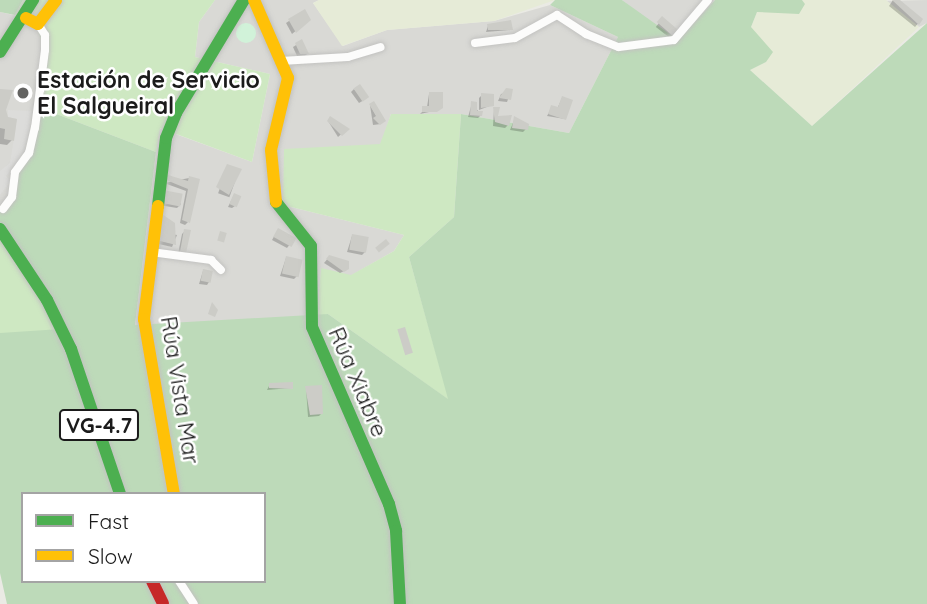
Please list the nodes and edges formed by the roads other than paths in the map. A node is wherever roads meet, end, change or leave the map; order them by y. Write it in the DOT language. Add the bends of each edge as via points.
graph roads {
  1 [pos="33,0"];
  2 [pos="57,0"];
  3 [pos="244,0"];
  4 [pos="254,0"];
  5 [pos="708,0"];
  6 [pos="32,21"];
  7 [pos="475,43"];
  8 [pos="380,47"];
  9 [pos="0,52"];
  10 [pos="281,61"];
  11 [pos="3,209"];
  12 [pos="0,229"];
  13 [pos="151,252"];
  14 [pos="221,270"];
  15 [pos="119,492"];
  16 [pos="174,492"];
  17 [pos="153,583"];
  18 [pos="180,583"];
  19 [pos="163,604"];
  20 [pos="194,604"];
  21 [pos="400,604"];
  1 -- 6 [label="main road"];
  2 -- 6 [label="main road"];
  3 -- 13 [label="main road, Rúa Vista Mar" via="169,127"];
  4 -- 10 [label="main road, Rúa Xiabre"];
  5 -- 7 [label="street" via="674,40 610,45 557,15 515,38"];
  6 -- 9 [label="main road"];
  6 -- 11 [label="street" via="45,35 35,128 29,153 15,172 12,197"];
  8 -- 10 [label="street" via="348,57"];
  10 -- 21 [label="main road, Rúa Xiabre" via="288,78 271,150 272,189 279,211 311,246 312,327 389,504 399,555"];
  12 -- 15 [label="main road, VG-4.7" via="47,300 71,349"];
  13 -- 14 [label="street" via="211,260"];
  13 -- 16 [label="main road, Rúa Vista Mar" via="145,336"];
  17 -- 19 [label="main road"];
  18 -- 20 [label="street"];
}
